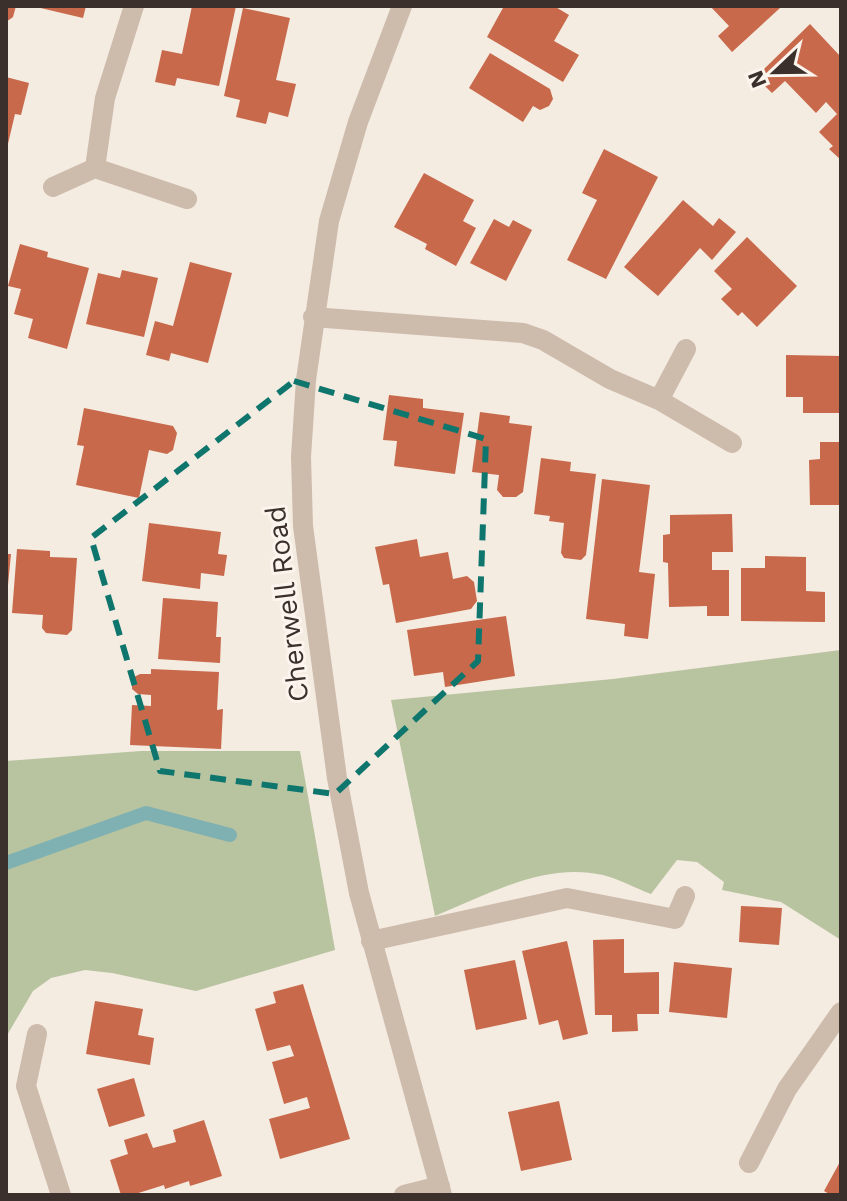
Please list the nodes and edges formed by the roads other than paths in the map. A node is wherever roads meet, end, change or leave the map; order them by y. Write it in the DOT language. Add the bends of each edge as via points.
graph roads {
  1 [pos="134,6"];
  2 [pos="402,6"];
  3 [pos="95,168"];
  4 [pos="53,187"];
  5 [pos="187,199"];
  6 [pos="313,317"];
  7 [pos="686,349"];
  8 [pos="659,400"];
  9 [pos="732,443"];
  10 [pos="685,896"];
  11 [pos="371,941"];
  12 [pos="841,1012"];
  13 [pos="37,1034"];
  14 [pos="16,1085"];
  15 [pos="749,1163"];
  16 [pos="441,1190"];
  17 [pos="61,1195"];
  18 [pos="404,1195"];
  1 -- 3 [label="street" via="105,98"];
  2 -- 6 [label="street, Cherwell Road" via="343,166"];
  3 -- 4 [label="street"];
  3 -- 5 [label="street"];
  6 -- 8 [label="street" via="523,333"];
  6 -- 11 [label="street, Cherwell Road" via="301,457 303,526 337,778"];
  7 -- 8 [label="street"];
  8 -- 9 [label="street"];
  10 -- 11 [label="street" via="675,919 567,898"];
  11 -- 16 [label="street, Cherwell Road"];
  12 -- 15 [label="street" via="787,1089"];
  13 -- 14 [label="street"];
  14 -- 17 [label="street"];
  16 -- 18 [label="street"];
}
